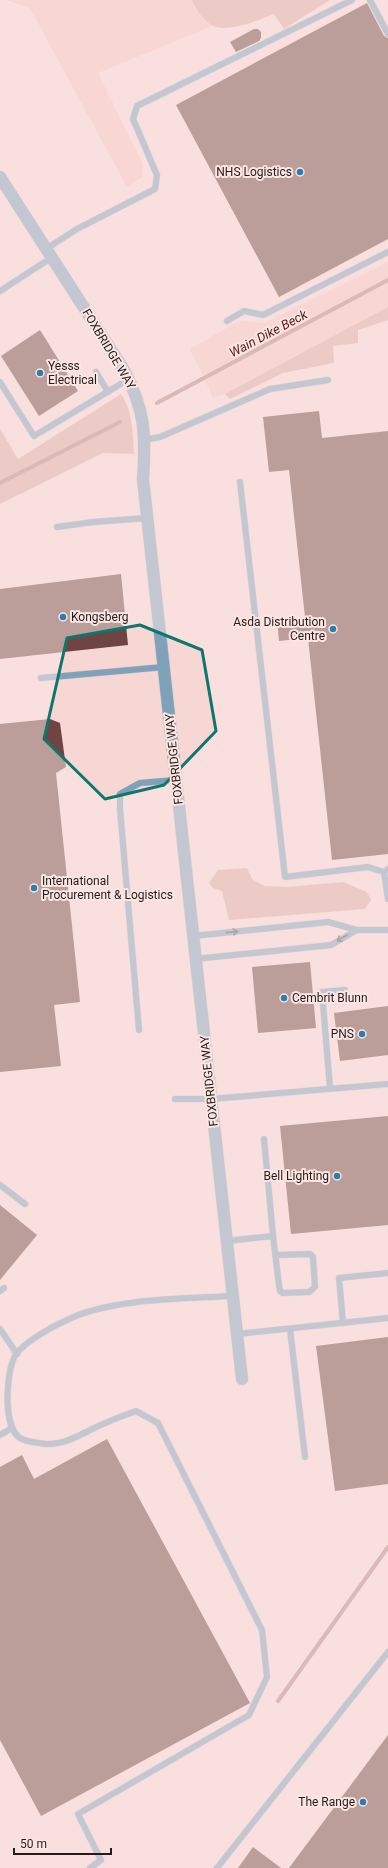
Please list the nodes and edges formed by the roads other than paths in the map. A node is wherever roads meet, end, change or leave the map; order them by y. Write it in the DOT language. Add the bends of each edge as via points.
graph roads {
  1 [pos="352,0"];
  2 [pos="370,0"];
  3 [pos="388,34"];
  4 [pos="0,177"];
  5 [pos="388,252"];
  6 [pos="48,254"];
  7 [pos="0,292"];
  8 [pos="227,321"];
  9 [pos="96,372"];
  10 [pos="129,379"];
  11 [pos="328,380"];
  12 [pos="0,382"];
  13 [pos="108,392"];
  14 [pos="145,440"];
  15 [pos="240,482"];
  16 [pos="148,518"];
  17 [pos="57,527"];
  18 [pos="164,667"];
  19 [pos="41,678"];
  20 [pos="176,780"];
  21 [pos="386,870"];
  22 [pos="388,899"];
  23 [pos="357,930"];
  24 [pos="388,930"];
  25 [pos="193,936"];
  26 [pos="195,959"];
  27 [pos="345,990"];
  28 [pos="139,1030"];
  29 [pos="388,1084"];
  30 [pos="330,1088"];
  31 [pos="175,1099"];
  32 [pos="211,1099"];
  33 [pos="264,1139"];
  34 [pos="0,1186"];
  35 [pos="25,1204"];
  36 [pos="273,1236"];
  37 [pos="227,1241"];
  38 [pos="275,1255"];
  39 [pos="388,1273"];
  40 [pos="233,1296"];
  41 [pos="388,1318"];
  42 [pos="343,1323"];
  43 [pos="0,1329"];
  44 [pos="290,1329"];
  45 [pos="237,1334"];
  46 [pos="17,1354"];
  47 [pos="242,1379"];
  48 [pos="12,1428"];
  49 [pos="0,1435"];
  50 [pos="305,1457"];
  51 [pos="388,1652"];
  52 [pos="90,1868"];
  53 [pos="217,1868"];
  1 -- 6 [label="lane" via="137,106 133,119 157,175 155,189 77,229"];
  2 -- 3 [label="lane"];
  4 -- 6 [label="street, FOXBRIDGE WAY"];
  5 -- 8 [label="lane" via="264,315 244,312"];
  6 -- 7 [label="lane"];
  6 -- 10 [label="street, FOXBRIDGE WAY"];
  9 -- 13 [label="lane"];
  10 -- 13 [label="lane"];
  10 -- 14 [label="street, FOXBRIDGE WAY" via="143,416"];
  11 -- 14 [label="lane" via="270,389 160,437"];
  12 -- 13 [label="lane" via="34,436"];
  14 -- 16 [label="street, FOXBRIDGE WAY" via="143,479"];
  15 -- 21 [label="lane" via="285,877 368,867"];
  16 -- 17 [label="lane"];
  16 -- 18 [label="street, FOXBRIDGE WAY"];
  18 -- 19 [label="lane"];
  18 -- 20 [label="street, FOXBRIDGE WAY"];
  20 -- 25 [label="street, FOXBRIDGE WAY"];
  20 -- 28 [label="lane" via="140,783 120,794"];
  21 -- 22 [label="lane"];
  23 -- 24 [label="lane"];
  25 -- 23 [label="lane, one-way" via="328,922"];
  23 -- 26 [label="lane, one-way" via="331,945"];
  25 -- 26 [label="street, FOXBRIDGE WAY"];
  26 -- 32 [label="street, FOXBRIDGE WAY"];
  27 -- 30 [label="lane" via="322,992"];
  29 -- 30 [label="lane"];
  30 -- 32 [label="lane"];
  31 -- 32 [label="lane"];
  32 -- 37 [label="street, FOXBRIDGE WAY"];
  33 -- 36 [label="lane"];
  34 -- 35 [label="lane"];
  36 -- 37 [label="lane"];
  36 -- 38 [label="lane"];
  37 -- 40 [label="street, FOXBRIDGE WAY"];
  38 -- 38 [label="lane" via="280,1290 283,1293 309,1292 315,1287 313,1257 310,1254"];
  39 -- 42 [label="lane" via="339,1278"];
  40 -- 45 [label="street, FOXBRIDGE WAY"];
  40 -- 46 [label="lane" via="141,1302 91,1311 70,1318 44,1333"];
  41 -- 42 [label="lane"];
  42 -- 44 [label="lane"];
  43 -- 46 [label="lane"];
  44 -- 45 [label="lane"];
  44 -- 50 [label="lane"];
  45 -- 47 [label="street, FOXBRIDGE WAY"];
  46 -- 48 [label="lane" via="10,1367 8,1382 8,1406"];
  48 -- 49 [label="lane"];
  48 -- 52 [label="lane" via="20,1438 47,1444 64,1442 136,1411 158,1423 262,1630 267,1677 249,1715 78,1814 101,1860"];
  51 -- 53 [label="lane"];
}
